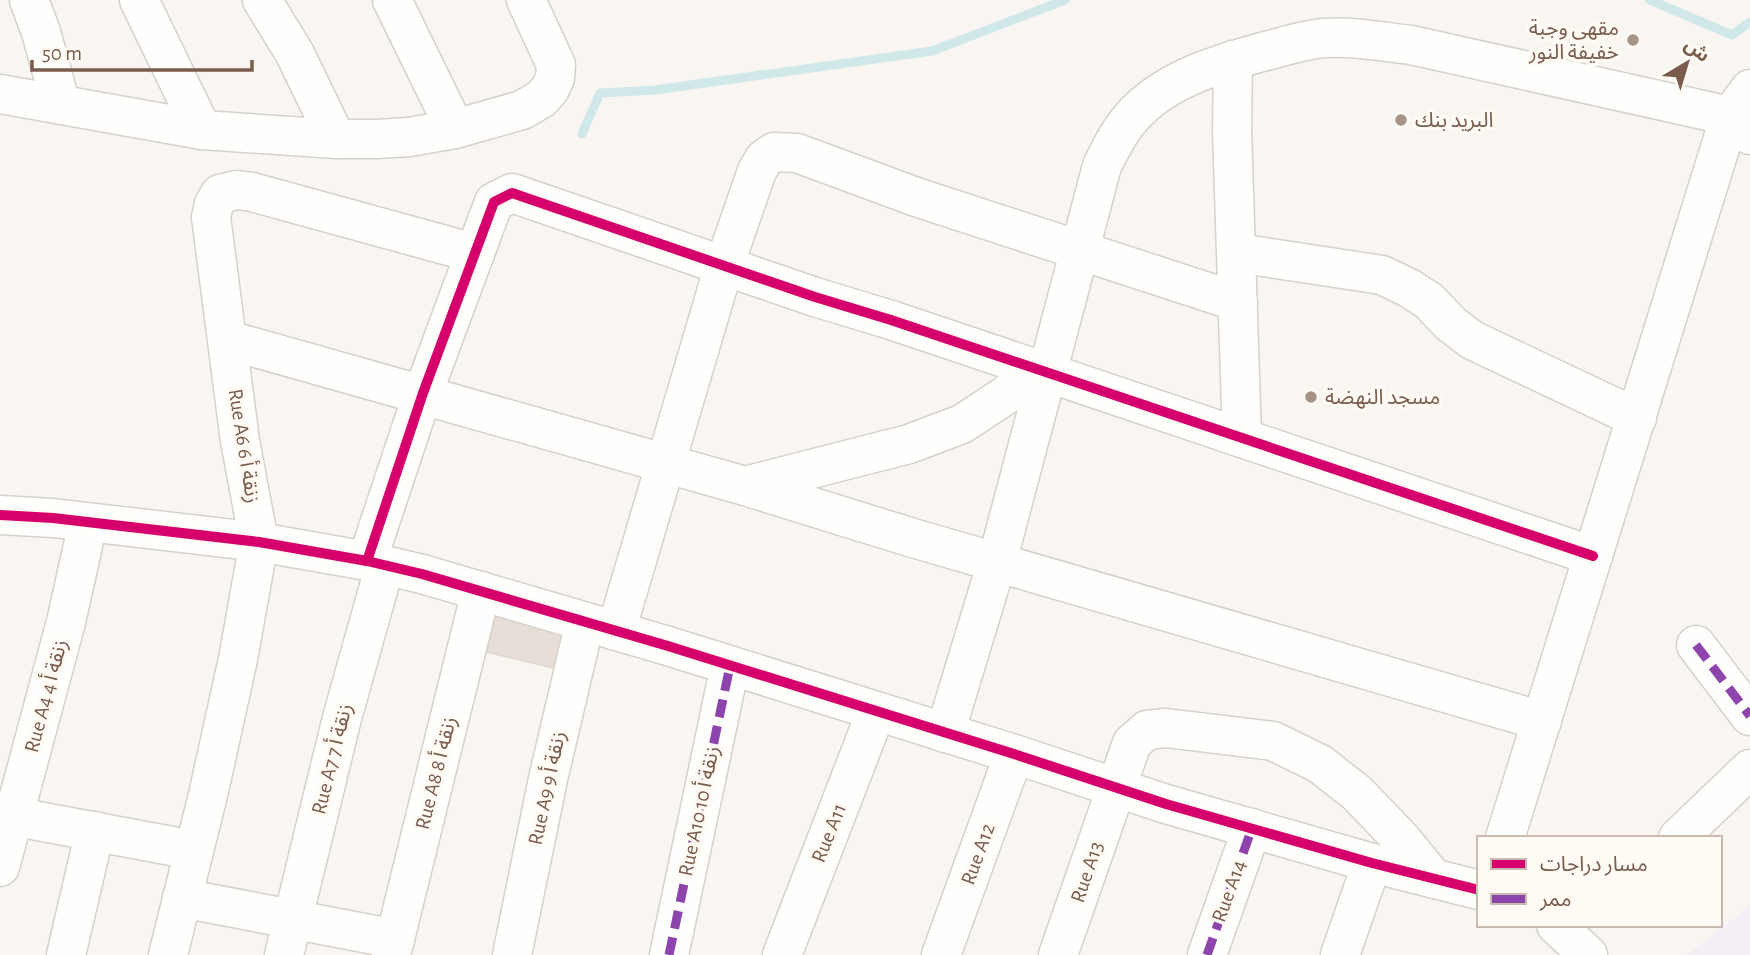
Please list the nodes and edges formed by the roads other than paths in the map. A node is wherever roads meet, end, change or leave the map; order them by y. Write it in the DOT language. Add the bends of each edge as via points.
graph roads {
  1 [pos="29,0"];
  2 [pos="138,0"];
  3 [pos="262,0"];
  4 [pos="392,0"];
  5 [pos="526,0"];
  6 [pos="1233,60"];
  7 [pos="0,94"];
  8 [pos="61,105"];
  9 [pos="1743,113"];
  10 [pos="456,129"];
  11 [pos="202,130"];
  12 [pos="336,139"];
  13 [pos="1081,249"];
  14 [pos="474,253"];
  15 [pos="1237,253"];
  16 [pos="724,266"];
  17 [pos="1238,302"];
  18 [pos="228,340"];
  19 [pos="1038,371"];
  20 [pos="424,393"];
  21 [pos="1637,418"];
  22 [pos="1242,438"];
  23 [pos="665,463"];
  24 [pos="745,486"];
  25 [pos="0,515"];
  26 [pos="88,523"];
  27 [pos="259,542"];
  28 [pos="1592,556"];
  29 [pos="997,562"];
  30 [pos="376,563"];
  31 [pos="481,591"];
  32 [pos="600,627"];
  33 [pos="1696,645"];
  34 [pos="730,666"];
  35 [pos="876,712"];
  36 [pos="1750,716"];
  37 [pos="1542,721"];
  38 [pos="945,733"];
  39 [pos="1014,754"];
  40 [pos="1750,769"];
  41 [pos="1116,788"];
  42 [pos="7,815"];
  43 [pos="1252,828"];
  44 [pos="95,831"];
  45 [pos="1506,836"];
  46 [pos="1680,836"];
  47 [pos="194,850"];
  48 [pos="1372,863"];
  49 [pos="0,867"];
  50 [pos="1433,879"];
  51 [pos="1477,890"];
  52 [pos="182,898"];
  53 [pos="288,937"];
  54 [pos="393,947"];
  55 [pos="66,955"];
  56 [pos="168,955"];
  57 [pos="512,955"];
  58 [pos="668,955"];
  59 [pos="782,955"];
  60 [pos="941,955"];
  61 [pos="1058,955"];
  62 [pos="1207,955"];
  63 [pos="1340,955"];
  1 -- 8 [label="street"];
  2 -- 11 [label="street"];
  3 -- 12 [label="street" via="295,54"];
  4 -- 10 [label="street"];
  5 -- 10 [label="street" via="556,65 555,78 541,99 522,110"];
  6 -- 9 [label="street" via="1325,38 1360,39 1411,45"];
  6 -- 13 [label="street" via="1177,82 1130,118 1102,166"];
  6 -- 15 [label="street"];
  7 -- 8 [label="street"];
  8 -- 11 [label="street"];
  9 -- 21 [label="street"];
  10 -- 12 [label="street" via="409,137"];
  11 -- 12 [label="street"];
  13 -- 16 [label="street, Rue A9 زنقة أ 9" via="784,151 764,159 757,171"];
  13 -- 17 [label="street, Rue A9 زنقة أ 9"];
  13 -- 19 [label="street"];
  14 -- 16 [label="street, Rue A7 زنقة أ 7" via="494,202 512,193"];
  14 -- 18 [label="street, Rue A6 زنقة أ 6" via="285,199 226,191 214,204 211,217"];
  14 -- 20 [label="street, Rue A7 زنقة أ 7"];
  15 -- 17 [label="street"];
  15 -- 21 [label="street" via="1382,275 1429,302 1472,340"];
  16 -- 19 [label="street, Rue A7 زنقة أ 7"];
  16 -- 23 [label="street, Rue A9 زنقة أ 9"];
  17 -- 22 [label="street"];
  18 -- 20 [label="street"];
  18 -- 27 [label="street, Rue A6 زنقة أ 6"];
  19 -- 22 [label="street, Rue A7 زنقة أ 7"];
  19 -- 24 [label="street" via="962,424 909,444"];
  19 -- 29 [label="street"];
  20 -- 23 [label="street"];
  20 -- 30 [label="street, Rue A7 زنقة أ 7"];
  21 -- 28 [label="street"];
  22 -- 28 [label="street, Rue A7 زنقة أ 7"];
  23 -- 24 [label="street"];
  23 -- 32 [label="street, Rue A9 زنقة أ 9"];
  24 -- 29 [label="street"];
  25 -- 26 [label="street"];
  26 -- 27 [label="street"];
  26 -- 42 [label="street, Rue A4 زنقة أ 4" via="66,622"];
  27 -- 30 [label="street"];
  27 -- 47 [label="street, Rue A6 زنقة أ 6" via="238,659"];
  28 -- 37 [label="street"];
  29 -- 37 [label="street"];
  29 -- 38 [label="street"];
  30 -- 31 [label="street"];
  30 -- 53 [label="street, Rue A7 زنقة أ 7"];
  31 -- 32 [label="street"];
  31 -- 54 [label="street, Rue A8 زنقة أ 8"];
  32 -- 34 [label="street"];
  32 -- 57 [label="street, Rue A9 زنقة أ 9" via="548,779"];
  33 -- 36 [label="street"];
  34 -- 35 [label="street"];
  34 -- 58 [label="street, Rue A10 زنقة أ 10"];
  35 -- 38 [label="street"];
  35 -- 59 [label="street, Rue A11"];
  37 -- 45 [label="street"];
  38 -- 39 [label="street"];
  39 -- 41 [label="street"];
  39 -- 60 [label="street, Rue A12"];
  40 -- 46 [label="street"];
  41 -- 43 [label="street"];
  41 -- 50 [label="street, Rue A13" via="1132,743 1147,730 1166,728 1273,741 1320,764 1357,793"];
  41 -- 61 [label="street, Rue A13"];
  42 -- 44 [label="street"];
  42 -- 49 [label="street, Rue A4 زنقة أ 4"];
  43 -- 48 [label="street"];
  43 -- 62 [label="street, Rue A14"];
  44 -- 47 [label="street"];
  44 -- 55 [label="street"];
  47 -- 52 [label="street, Rue A6 زنقة أ 6"];
  48 -- 50 [label="street"];
  48 -- 63 [label="street"];
  50 -- 51 [label="street"];
  52 -- 53 [label="street"];
  52 -- 56 [label="street, Rue A6 زنقة أ 6"];
  53 -- 54 [label="street"];
}
